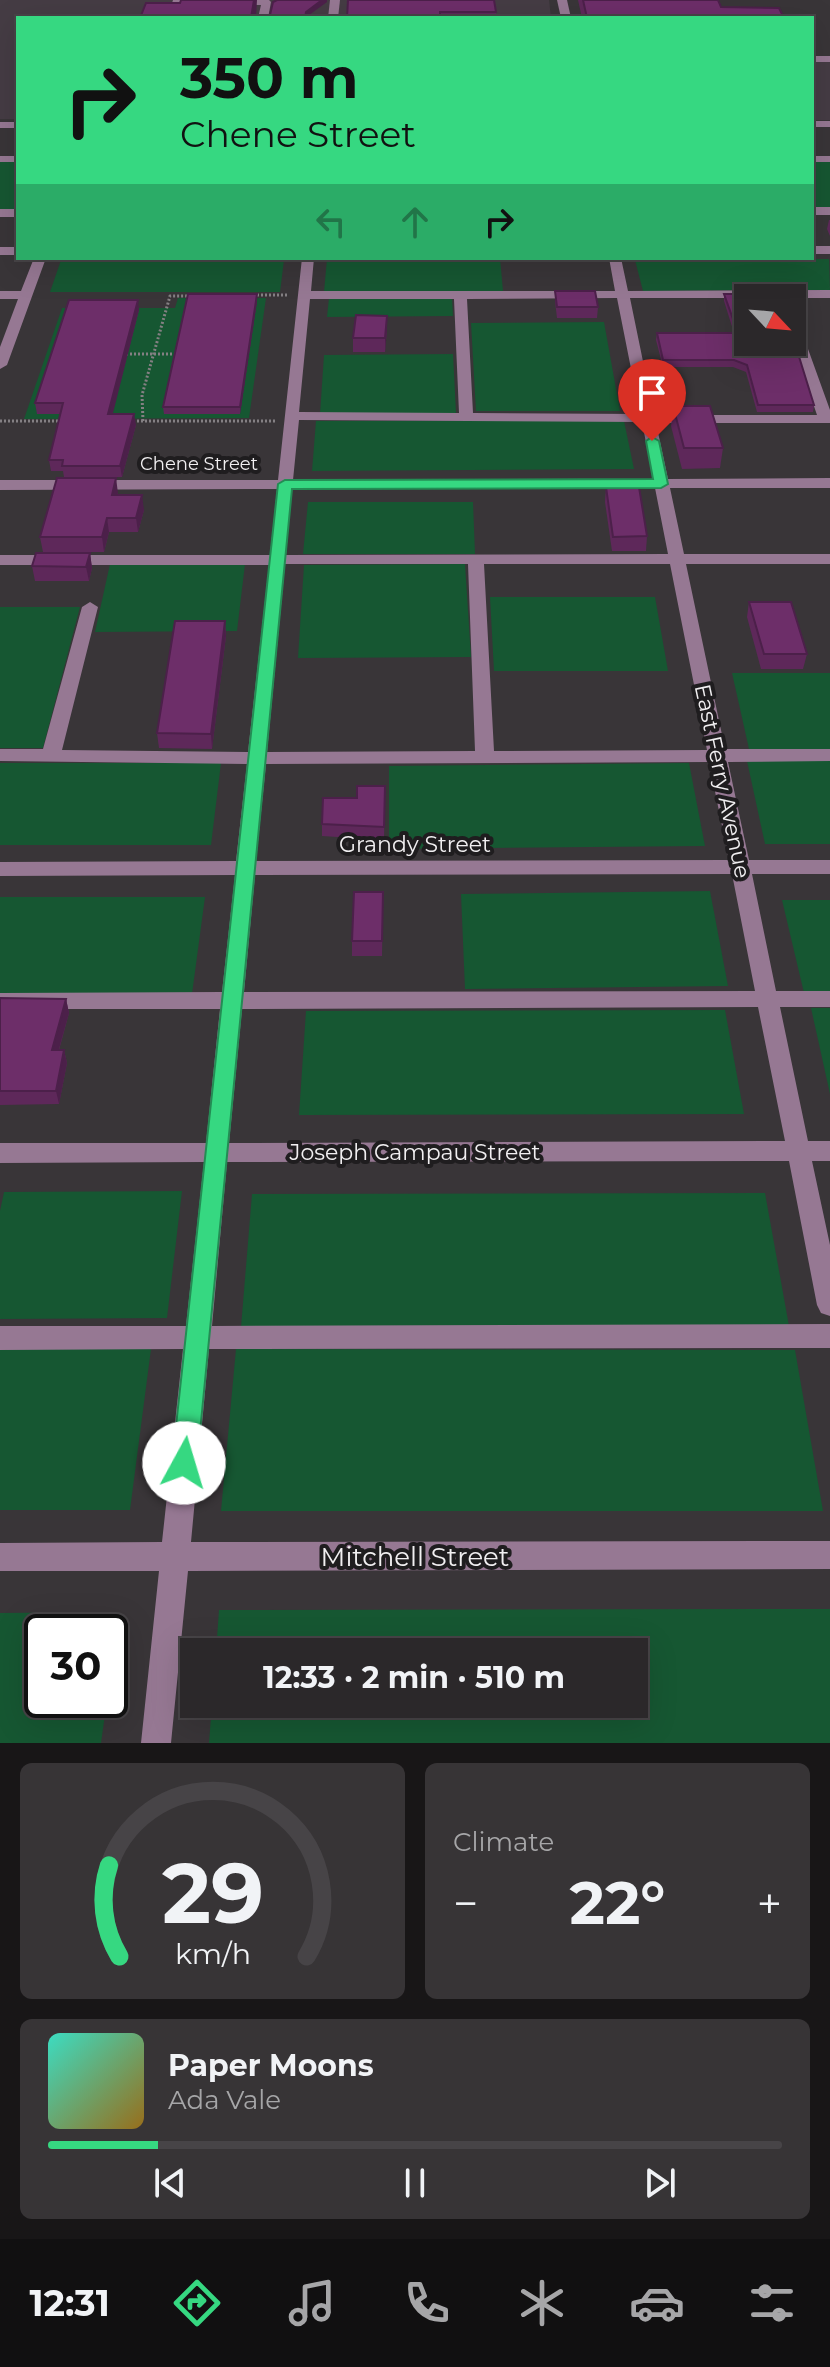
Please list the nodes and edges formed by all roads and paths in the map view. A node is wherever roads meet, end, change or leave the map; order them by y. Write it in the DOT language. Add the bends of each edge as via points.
graph roads {
  1 [pos="172,16"];
  2 [pos="263,16"];
  3 [pos="39,260"];
  4 [pos="308,260"];
  5 [pos="615,260"];
  6 [pos="830,294"];
  7 [pos="0,295"];
  8 [pos="26,295"];
  9 [pos="245,295"];
  10 [pos="304,295"];
  11 [pos="460,295"];
  12 [pos="622,295"];
  13 [pos="806,295"];
  14 [pos="200,296"];
  15 [pos="734,296"];
  16 [pos="110,354"];
  17 [pos="153,354"];
  18 [pos="185,354"];
  19 [pos="804,356"];
  20 [pos="0,365"];
  21 [pos="466,417"];
  22 [pos="292,419"];
  23 [pos="648,419"];
  24 [pos="828,419"];
  25 [pos="0,421"];
  26 [pos="63,421"];
  27 [pos="127,421"];
  28 [pos="143,421"];
  29 [pos="830,483"];
  30 [pos="285,484"];
  31 [pos="661,484"];
  32 [pos="0,485"];
  33 [pos="476,558"];
  34 [pos="278,559"];
  35 [pos="677,559"];
  36 [pos="830,559"];
  37 [pos="0,560"];
  38 [pos="90,607"];
  39 [pos="0,755"];
  40 [pos="51,755"];
  41 [pos="830,755"];
  42 [pos="717,756"];
  43 [pos="485,757"];
  44 [pos="257,758"];
  45 [pos="830,867"];
  46 [pos="740,868"];
  47 [pos="0,869"];
  48 [pos="246,869"];
  49 [pos="767,999"];
  50 [pos="830,999"];
  51 [pos="233,1000"];
  52 [pos="0,1001"];
  53 [pos="798,1151"];
  54 [pos="830,1151"];
  55 [pos="217,1152"];
  56 [pos="0,1153"];
  57 [pos="830,1305"];
  58 [pos="830,1336"];
  59 [pos="198,1337"];
  60 [pos="0,1338"];
  61 [pos="830,1555"];
  62 [pos="0,1557"];
  63 [pos="175,1558"];
  64 [pos="156,1743"];
  1 -- 2 [label="street" via="176,2 266,2"];
  3 -- 8 [label="street"];
  4 -- 10 [label="street"];
  5 -- 12 [label="street, East Ferry Avenue"];
  6 -- 13 [label="street"];
  7 -- 8 [label="street"];
  8 -- 20 [label="street"];
  9 -- 10 [label="path"];
  10 -- 11 [label="street"];
  10 -- 22 [label="street"];
  11 -- 12 [label="street"];
  11 -- 21 [label="street"];
  12 -- 15 [label="street"];
  12 -- 23 [label="street, East Ferry Avenue"];
  14 -- 17 [label="path" via="170,296"];
  16 -- 17 [label="path"];
  17 -- 18 [label="path"];
  17 -- 28 [label="path" via="142,395"];
  19 -- 24 [label="street"];
  21 -- 22 [label="street"];
  21 -- 23 [label="street"];
  22 -- 28 [label="path"];
  22 -- 30 [label="street"];
  23 -- 24 [label="street"];
  23 -- 31 [label="street, East Ferry Avenue"];
  25 -- 26 [label="path"];
  27 -- 28 [label="path"];
  29 -- 31 [label="street, Chene Street"];
  30 -- 31 [label="street, Chene Street"];
  30 -- 32 [label="street, Chene Street"];
  30 -- 34 [label="street"];
  31 -- 35 [label="street, East Ferry Avenue"];
  33 -- 34 [label="street"];
  33 -- 35 [label="street"];
  33 -- 43 [label="street"];
  34 -- 37 [label="street"];
  34 -- 44 [label="street"];
  35 -- 36 [label="street"];
  35 -- 42 [label="street, East Ferry Avenue"];
  38 -- 40 [label="street"];
  39 -- 40 [label="street"];
  40 -- 44 [label="street"];
  41 -- 42 [label="street"];
  42 -- 43 [label="street"];
  42 -- 46 [label="street, East Ferry Avenue"];
  43 -- 44 [label="street"];
  44 -- 48 [label="street"];
  45 -- 46 [label="street, Grandy Street"];
  46 -- 48 [label="street, Grandy Street"];
  46 -- 49 [label="street, East Ferry Avenue"];
  47 -- 48 [label="street, Grandy Street"];
  48 -- 51 [label="street"];
  49 -- 50 [label="street"];
  49 -- 51 [label="street"];
  49 -- 53 [label="street, East Ferry Avenue"];
  51 -- 52 [label="street"];
  51 -- 55 [label="street"];
  53 -- 54 [label="street, Joseph Campau Street"];
  53 -- 55 [label="street, Joseph Campau Street"];
  53 -- 57 [label="street, East Ferry Avenue"];
  55 -- 56 [label="street, Joseph Campau Street"];
  55 -- 59 [label="street"];
  58 -- 59 [label="street"];
  59 -- 60 [label="street"];
  59 -- 63 [label="street"];
  61 -- 63 [label="street, Mitchell Street"];
  62 -- 63 [label="street, Mitchell Street"];
  63 -- 64 [label="street"];
}
